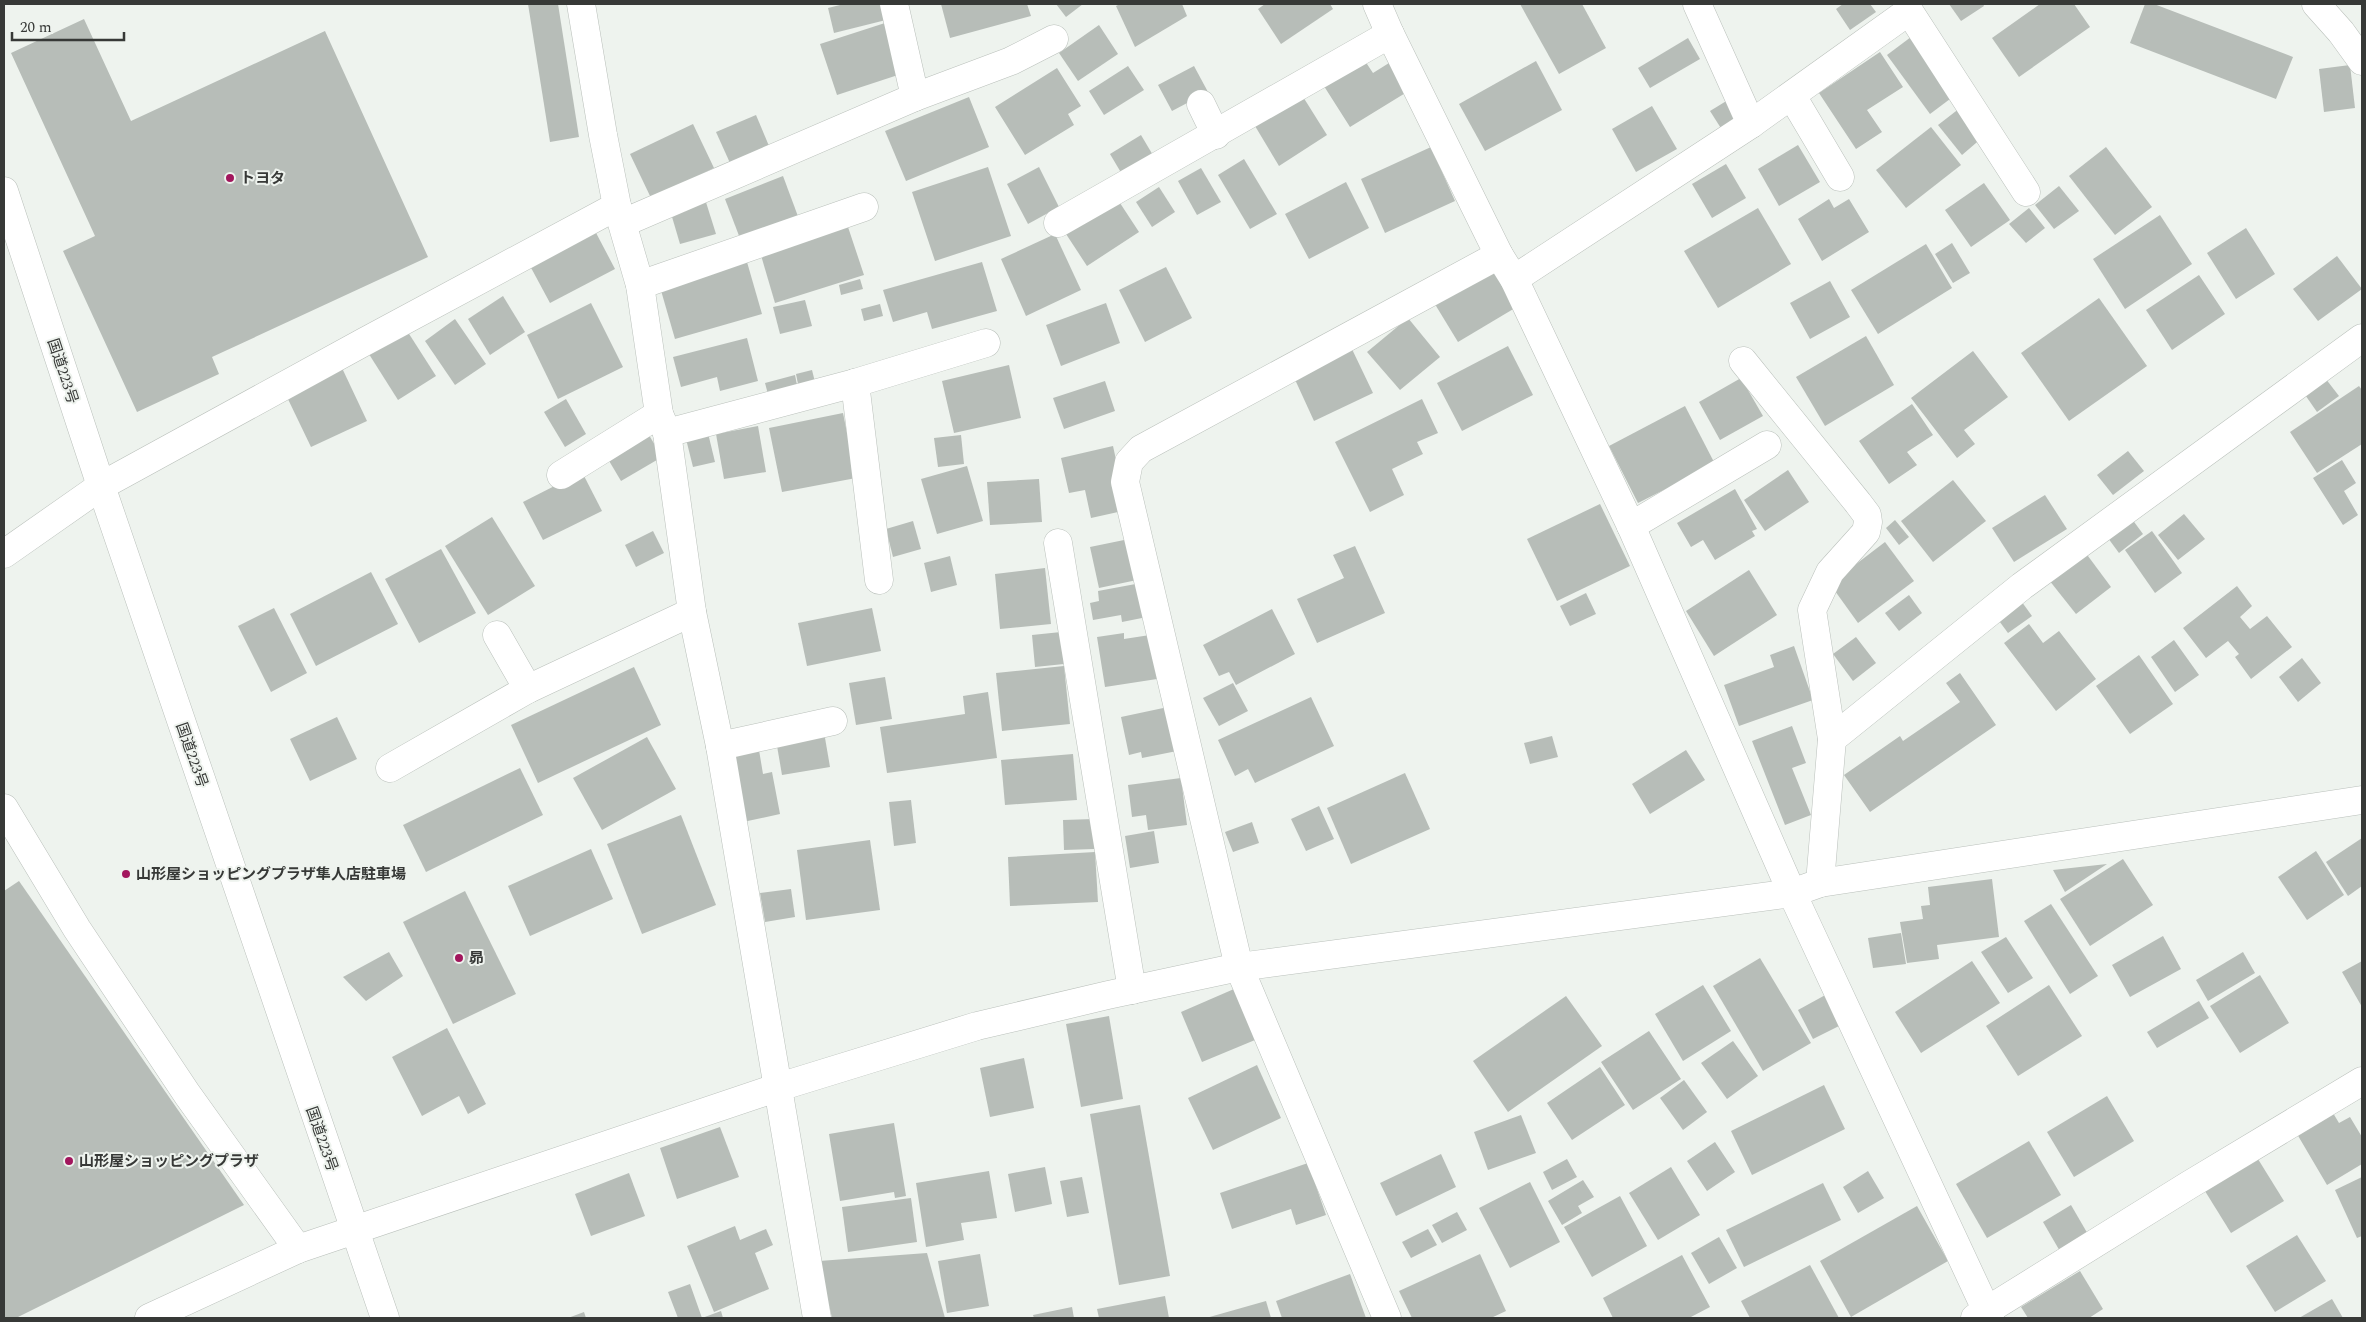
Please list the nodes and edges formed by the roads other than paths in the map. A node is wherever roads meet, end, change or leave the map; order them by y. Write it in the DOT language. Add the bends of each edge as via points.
graph roads {
  1 [pos="581,4"];
  2 [pos="894,4"];
  3 [pos="1378,4"];
  4 [pos="1697,4"];
  5 [pos="2316,4"];
  6 [pos="1390,34"];
  7 [pos="1054,39"];
  8 [pos="2362,61"];
  9 [pos="1792,96"];
  10 [pos="915,97"];
  11 [pos="1201,104"];
  12 [pos="1751,124"];
  13 [pos="1216,135"];
  14 [pos="1840,176"];
  15 [pos="4,191"];
  16 [pos="2026,192"];
  17 [pos="864,207"];
  18 [pos="620,214"];
  19 [pos="1058,223"];
  20 [pos="1499,255"];
  21 [pos="1514,279"];
  22 [pos="640,285"];
  23 [pos="2362,338"];
  24 [pos="986,343"];
  25 [pos="1743,361"];
  26 [pos="855,383"];
  27 [pos="663,424"];
  28 [pos="1767,445"];
  29 [pos="561,475"];
  30 [pos="101,486"];
  31 [pos="1631,526"];
  32 [pos="1058,543"];
  33 [pos="4,554"];
  34 [pos="879,580"];
  35 [pos="692,612"];
  36 [pos="497,635"];
  37 [pos="528,690"];
  38 [pos="833,721"];
  39 [pos="1832,739"];
  40 [pos="720,746"];
  41 [pos="390,768"];
  42 [pos="2362,800"];
  43 [pos="4,808"];
  44 [pos="1820,883"];
  45 [pos="1792,893"];
  46 [pos="1239,968"];
  47 [pos="1132,990"];
  48 [pos="2362,1081"];
  49 [pos="780,1087"];
  50 [pos="354,1231"];
  51 [pos="298,1249"];
  52 [pos="1984,1316"];
  53 [pos="149,1318"];
  54 [pos="385,1318"];
  55 [pos="817,1318"];
  56 [pos="1387,1318"];
  1 -- 18 [label="main road"];
  2 -- 10 [label="main road"];
  3 -- 6 [label="main road"];
  4 -- 12 [label="main road"];
  5 -- 8 [label="main road"];
  6 -- 13 [label="main road"];
  6 -- 20 [label="main road"];
  7 -- 10 [label="main road" via="1011,61"];
  9 -- 12 [label="main road"];
  9 -- 14 [label="main road"];
  9 -- 16 [label="main road" via="1909,11"];
  10 -- 18 [label="main road"];
  11 -- 13 [label="main road"];
  12 -- 21 [label="main road"];
  13 -- 19 [label="main road"];
  15 -- 30 [label="main road, 国道223号"];
  17 -- 22 [label="main road"];
  18 -- 22 [label="main road"];
  18 -- 30 [label="main road" via="364,342"];
  20 -- 21 [label="main road"];
  20 -- 46 [label="main road" via="1141,448 1129,462 1126,482"];
  21 -- 31 [label="main road"];
  22 -- 27 [label="main road"];
  23 -- 39 [label="main road" via="2022,586"];
  24 -- 26 [label="main road"];
  25 -- 39 [label="main road" via="1867,514 1866,532 1830,572 1812,610"];
  26 -- 27 [label="main road"];
  26 -- 34 [label="main road"];
  27 -- 29 [label="main road"];
  27 -- 35 [label="main road"];
  28 -- 31 [label="main road"];
  30 -- 33 [label="main road"];
  30 -- 50 [label="main road, 国道223号"];
  31 -- 45 [label="main road"];
  32 -- 47 [label="main road"];
  35 -- 37 [label="main road"];
  35 -- 40 [label="main road"];
  36 -- 37 [label="main road"];
  37 -- 41 [label="main road"];
  38 -- 40 [label="main road"];
  39 -- 44 [label="main road"];
  40 -- 49 [label="main road"];
  42 -- 44 [label="main road"];
  43 -- 51 [label="main road" via="77,929 187,1094"];
  44 -- 45 [label="main road"];
  45 -- 46 [label="main road"];
  45 -- 52 [label="main road"];
  46 -- 47 [label="main road"];
  46 -- 56 [label="main road"];
  47 -- 49 [label="main road" via="977,1026"];
  48 -- 52 [label="main road" via="2189,1185"];
  49 -- 50 [label="main road"];
  49 -- 55 [label="main road"];
  50 -- 51 [label="main road"];
  50 -- 54 [label="main road, 国道223号"];
  51 -- 53 [label="main road"];
}
